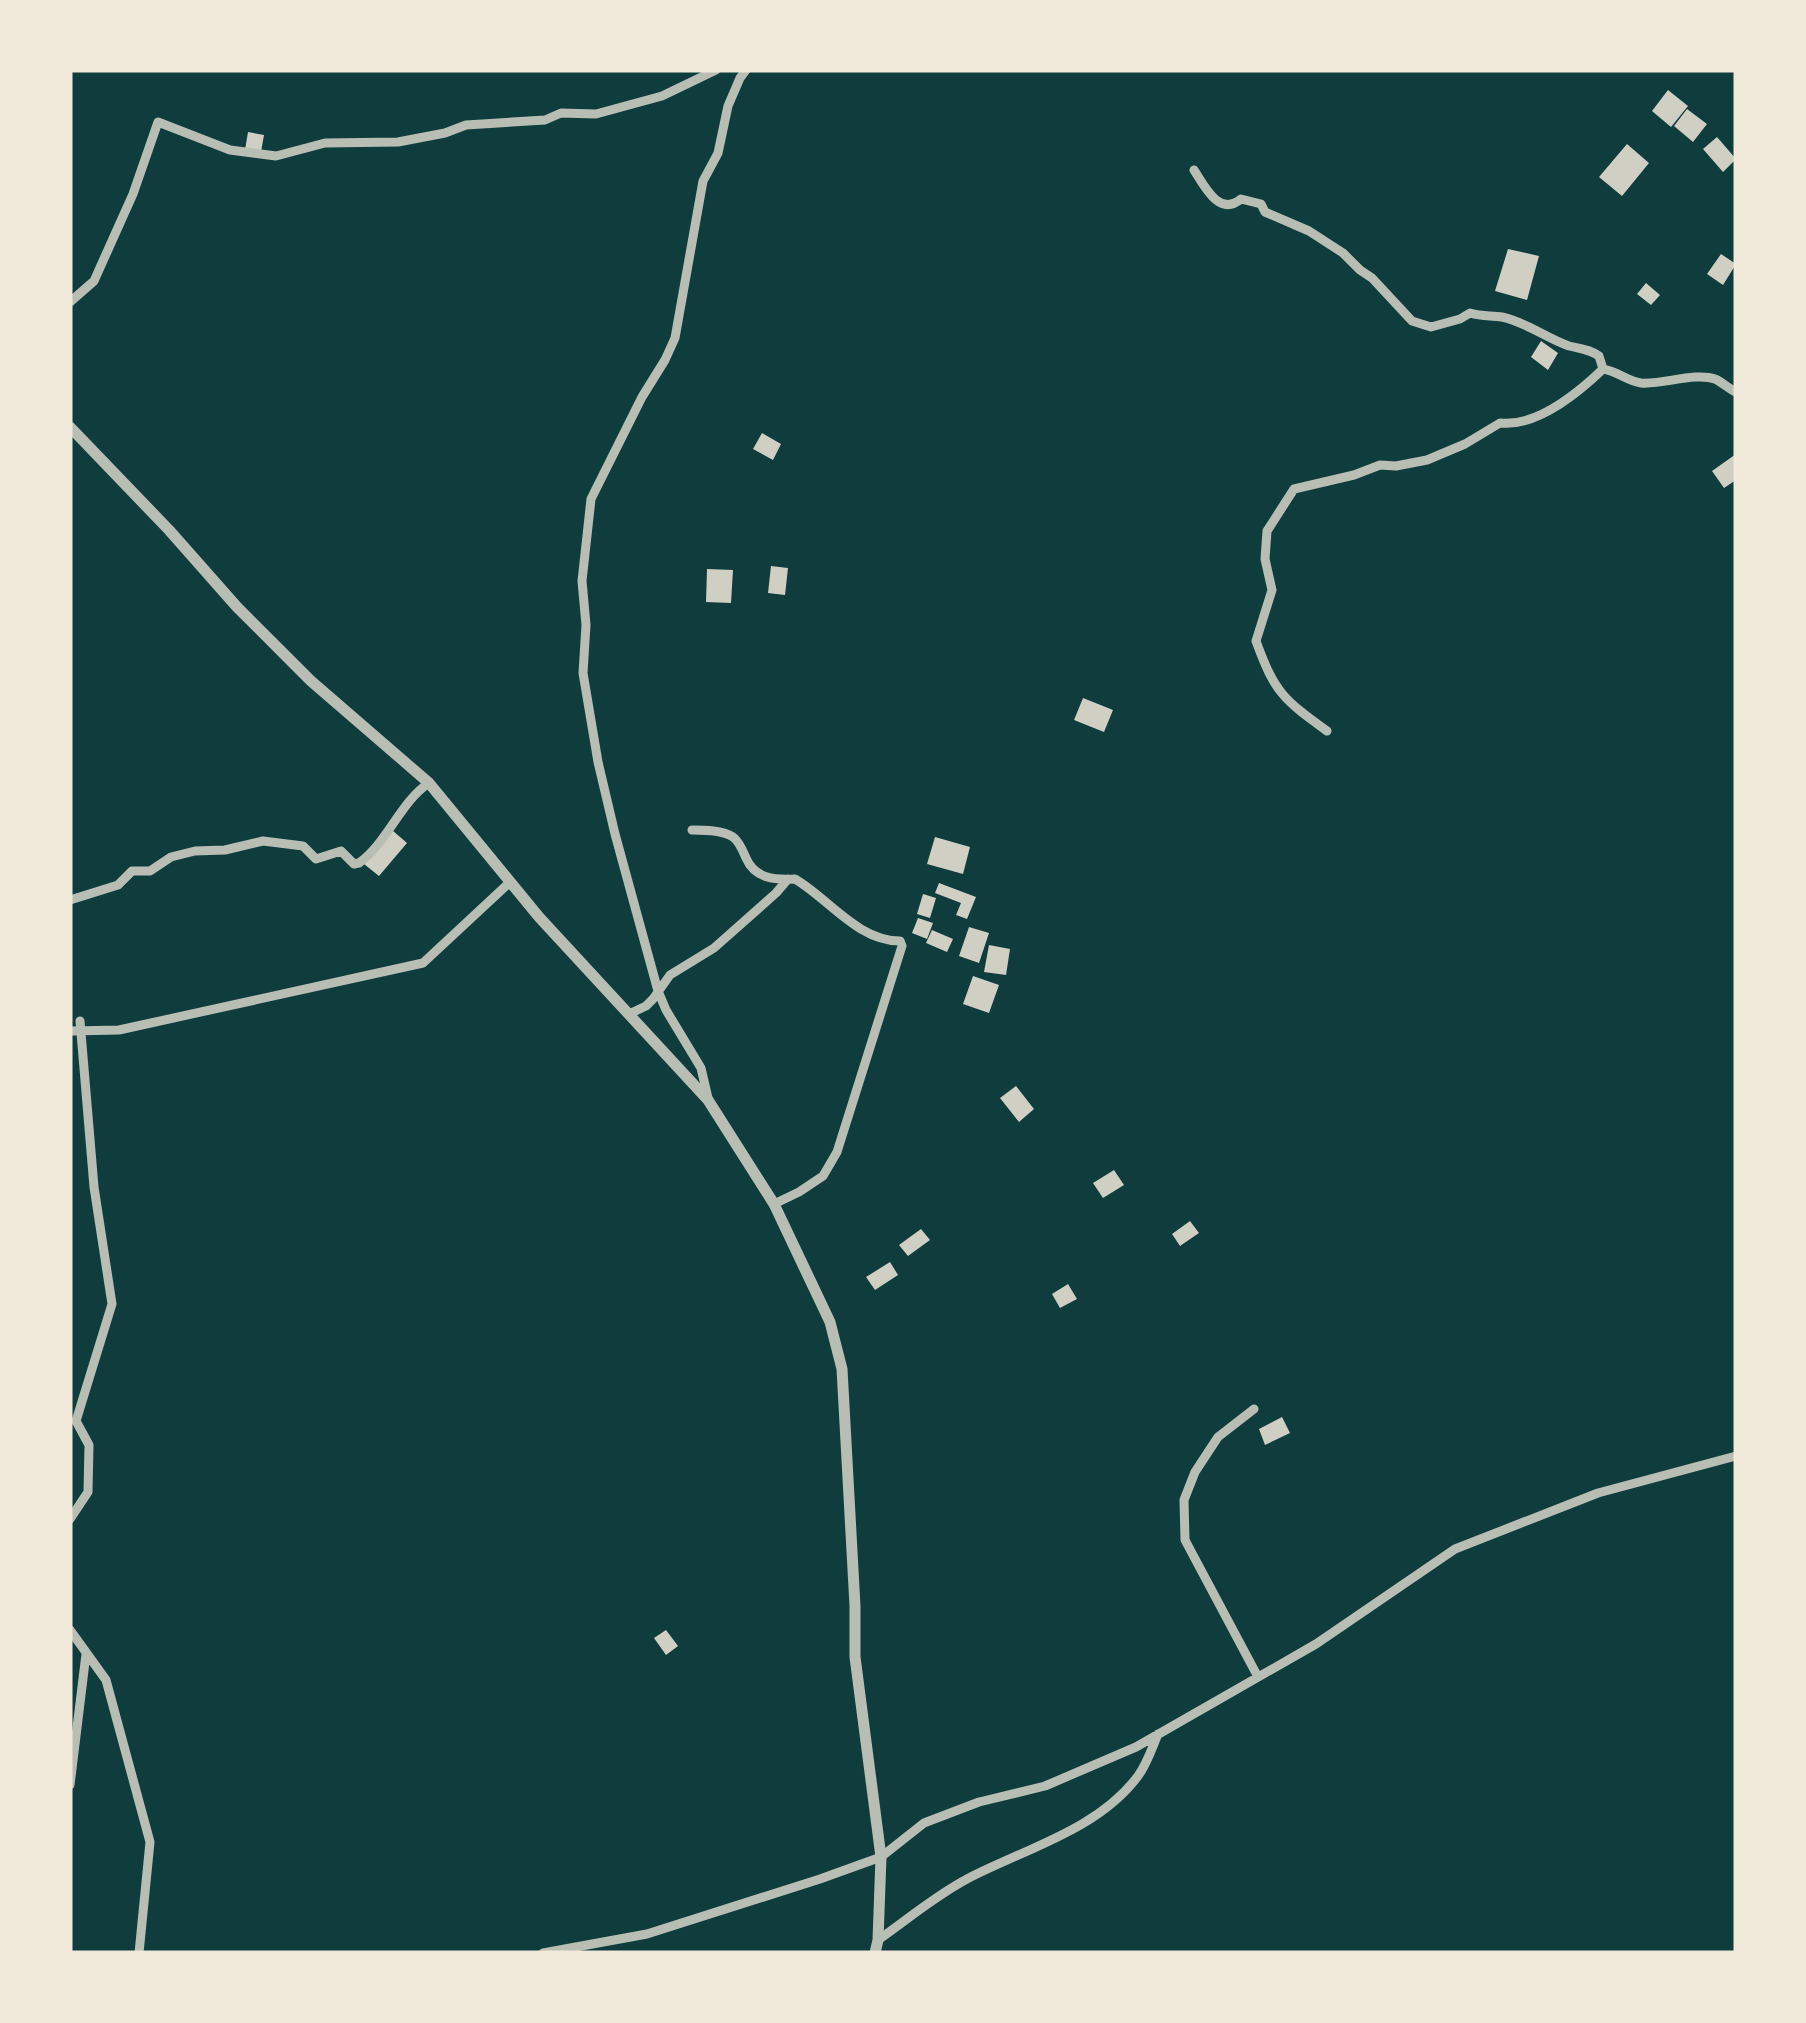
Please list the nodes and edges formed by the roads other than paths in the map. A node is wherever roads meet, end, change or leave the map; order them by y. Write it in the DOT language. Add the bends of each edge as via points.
graph roads {
  1 [pos="716,70"];
  2 [pos="746,70"];
  3 [pos="1194,170"];
  4 [pos="70,302"];
  5 [pos="1603,369"];
  6 [pos="1736,392"];
  7 [pos="70,427"];
  8 [pos="1327,731"];
  9 [pos="429,783"];
  10 [pos="692,830"];
  11 [pos="788,879"];
  12 [pos="510,882"];
  13 [pos="70,900"];
  14 [pos="658,991"];
  15 [pos="629,1014"];
  16 [pos="77,1027"];
  17 [pos="708,1100"];
  18 [pos="774,1204"];
  19 [pos="1254,1409"];
  20 [pos="1736,1456"];
  21 [pos="70,1519"];
  22 [pos="70,1630"];
  23 [pos="86,1652"];
  24 [pos="1258,1677"];
  25 [pos="1158,1734"];
  26 [pos="70,1785"];
  27 [pos="882,1857"];
  28 [pos="876,1946"];
  29 [pos="140,1953"];
  30 [pos="543,1953"];
  1 -- 4 [label="street" via="662,96 596,114 466,124 398,142 324,143 276,156 230,150 158,122 94,281"];
  2 -- 14 [label="street" via="703,182 675,338 591,499 582,581 583,673 598,762"];
  3 -- 5 [label="street" via="1219,202 1260,204 1343,253 1412,321 1431,327 1470,313 1500,316 1589,349"];
  5 -- 6 [label="street" via="1645,384 1715,379"];
  5 -- 8 [label="street" via="1529,420 1500,423 1412,464 1380,465 1306,485 1286,499 1267,531 1272,590 1256,641 1275,687"];
  7 -- 9 [label="street" via="311,681"];
  9 -- 12 [label="street"];
  9 -- 13 [label="street" via="360,863 341,851 316,859 303,846 264,840 170,857 150,871 132,871 118,885"];
  10 -- 11 [label="street" via="730,834 756,874"];
  11 -- 14 [label="street"];
  11 -- 18 [label="street" via="806,885 876,938 902,946 837,1152 824,1176"];
  12 -- 15 [label="street"];
  12 -- 16 [label="street" via="423,964 119,1030"];
  14 -- 15 [label="street"];
  14 -- 17 [label="street" via="701,1068"];
  15 -- 17 [label="street"];
  16 -- 21 [label="street" via="112,1304 76,1421 89,1445 88,1492"];
  17 -- 18 [label="street"];
  18 -- 27 [label="street" via="830,1322 842,1369 856,1657"];
  19 -- 24 [label="street" via="1218,1436 1184,1500 1185,1540"];
  20 -- 24 [label="street" via="1598,1493 1454,1548"];
  22 -- 23 [label="street"];
  23 -- 26 [label="street"];
  23 -- 29 [label="street" via="106,1680 150,1842"];
  24 -- 25 [label="street"];
  25 -- 27 [label="street" via="1046,1786 924,1823"];
  25 -- 28 [label="street" via="1141,1773 1106,1807 964,1880"];
  27 -- 28 [label="street"];
  27 -- 30 [label="street" via="647,1934"];
}
